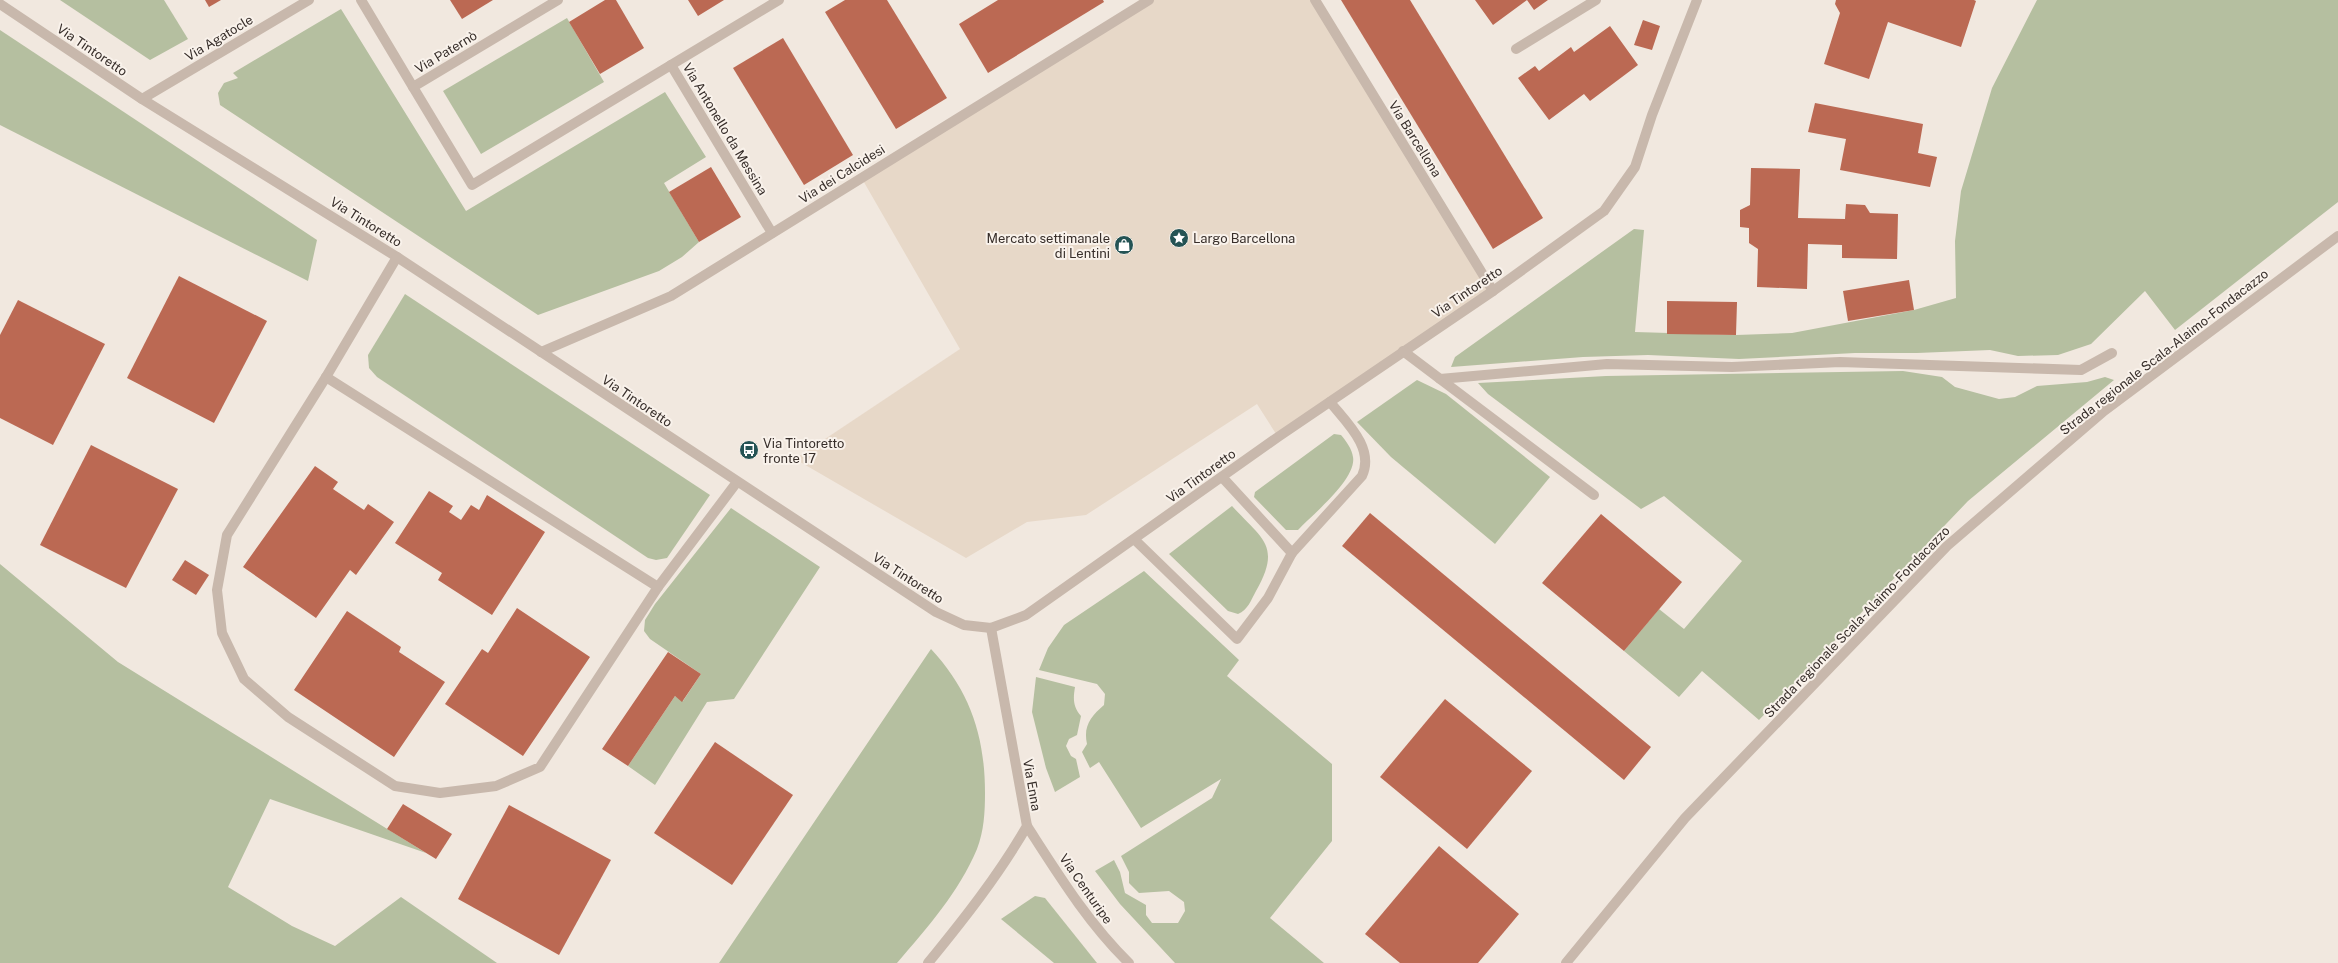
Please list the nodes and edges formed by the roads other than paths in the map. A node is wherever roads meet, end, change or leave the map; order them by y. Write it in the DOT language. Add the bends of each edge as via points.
graph roads {
  1 [pos="309,0"];
  2 [pos="361,0"];
  3 [pos="558,0"];
  4 [pos="779,0"];
  5 [pos="1315,0"];
  6 [pos="1596,0"];
  7 [pos="1697,0"];
  8 [pos="1143,2"];
  9 [pos="0,4"];
  10 [pos="1516,49"];
  11 [pos="671,65"];
  12 [pos="413,87"];
  13 [pos="142,99"];
  14 [pos="772,233"];
  15 [pos="2338,236"];
  16 [pos="397,257"];
  17 [pos="1493,291"];
  18 [pos="1403,351"];
  19 [pos="541,352"];
  20 [pos="2112,353"];
  21 [pos="326,377"];
  22 [pos="1440,379"];
  23 [pos="1330,402"];
  24 [pos="1222,477"];
  25 [pos="737,482"];
  26 [pos="1594,495"];
  27 [pos="1135,540"];
  28 [pos="1292,553"];
  29 [pos="658,587"];
  30 [pos="991,628"];
  31 [pos="1027,826"];
  32 [pos="928,963"];
  33 [pos="1129,963"];
  34 [pos="1566,963"];
  1 -- 13 [label="street, Via Agatocle"];
  2 -- 12 [label="street, Via Paternò"];
  3 -- 12 [label="street, Via Paternò"];
  4 -- 11 [label="street, Via Antonello da Messina"];
  5 -- 17 [label="street, Via Barcellona"];
  6 -- 10 [label="street"];
  7 -- 17 [label="street, Via Tintoretto" via="1635,167 1604,211"];
  8 -- 14 [label="street, Via dei Calcidesi"];
  9 -- 13 [label="street, Via Tintoretto"];
  11 -- 12 [label="street" via="472,185"];
  11 -- 14 [label="street, Via Antonello da Messina"];
  13 -- 16 [label="street, Via Tintoretto"];
  14 -- 19 [label="street, Via dei Calcidesi" via="671,296"];
  15 -- 34 [label="street, Strada regionale Scala-Alaimo-Fondacazzo" via="2104,411 1947,546 1685,818"];
  16 -- 19 [label="street, Via Tintoretto"];
  16 -- 21 [label="street"];
  17 -- 18 [label="street, Via Tintoretto"];
  18 -- 22 [label="street"];
  18 -- 23 [label="street, Via Tintoretto"];
  19 -- 25 [label="street, Via Tintoretto"];
  20 -- 22 [label="street" via="2081,370 1840,362 1732,367 1607,364"];
  21 -- 29 [label="street"];
  21 -- 29 [label="street" via="227,535 217,590 222,633 244,678 288,717 395,786 440,793 496,786 540,766"];
  22 -- 26 [label="street"];
  23 -- 24 [label="street, Via Tintoretto"];
  23 -- 28 [label="street" via="1358,438 1367,466 1362,476"];
  24 -- 27 [label="street, Via Tintoretto"];
  24 -- 28 [label="street"];
  25 -- 29 [label="street"];
  25 -- 30 [label="street, Via Tintoretto" via="936,612 964,625"];
  27 -- 28 [label="street" via="1237,639 1268,598"];
  27 -- 30 [label="street, Via Tintoretto" via="1026,615"];
  30 -- 31 [label="street, Via Enna"];
  31 -- 32 [label="street, Via Enna" via="1005,864 973,909"];
  31 -- 33 [label="street, Via Centuripe" via="1071,894 1108,942"];
}
